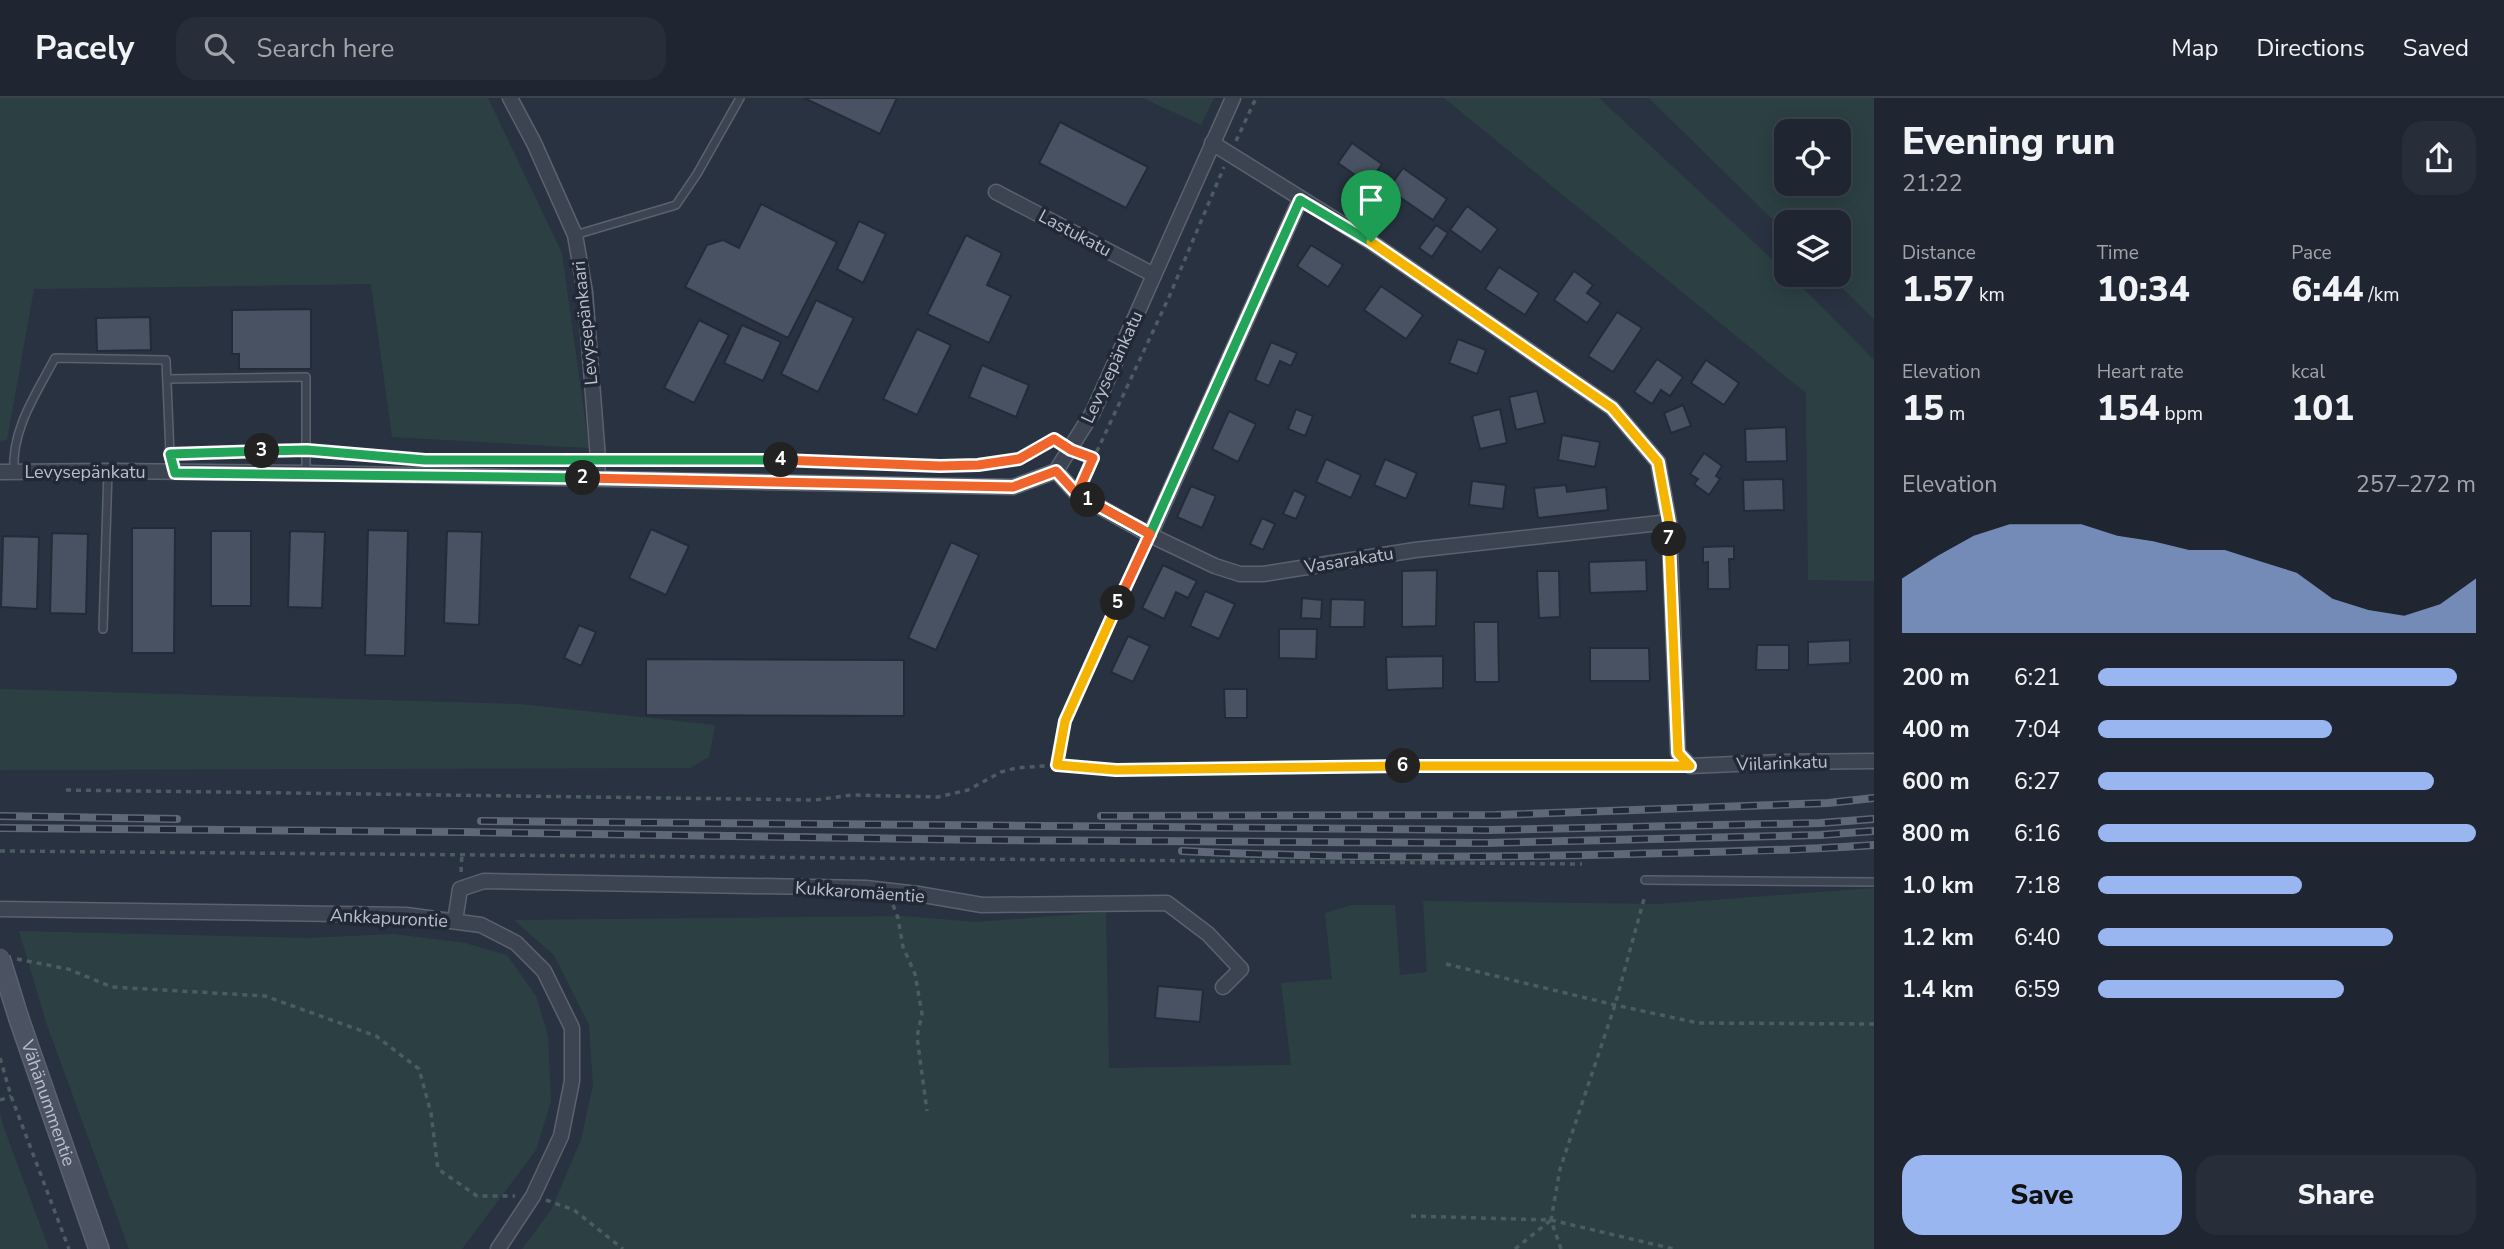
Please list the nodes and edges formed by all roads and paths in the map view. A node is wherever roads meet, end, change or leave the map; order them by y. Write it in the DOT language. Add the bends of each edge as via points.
graph roads {
  1 [pos="510,98"];
  2 [pos="740,98"];
  3 [pos="1233,98"];
  4 [pos="1256,98"];
  5 [pos="1212,143"];
  6 [pos="1230,154"];
  7 [pos="996,192"];
  8 [pos="1300,200"];
  9 [pos="575,235"];
  10 [pos="1154,275"];
  11 [pos="167,379"];
  12 [pos="307,450"];
  13 [pos="1071,450"];
  14 [pos="170,454"];
  15 [pos="398,458"];
  16 [pos="1093,458"];
  17 [pos="598,459"];
  18 [pos="505,460"];
  19 [pos="108,471"];
  20 [pos="1056,471"];
  21 [pos="7,472"];
  22 [pos="175,473"];
  23 [pos="306,473"];
  24 [pos="597,478"];
  25 [pos="1077,494"];
  26 [pos="1669,522"];
  27 [pos="1150,534"];
  28 [pos="103,629"];
  29 [pos="1089,666"];
  30 [pos="1874,761"];
  31 [pos="1057,765"];
  32 [pos="1690,766"];
  33 [pos="66,790"];
  34 [pos="0,851"];
  35 [pos="1582,864"];
  36 [pos="1645,880"];
  37 [pos="1874,882"];
  38 [pos="886,891"];
  39 [pos="1644,898"];
  40 [pos="0,909"];
  41 [pos="455,921"];
  42 [pos="7,958"];
  43 [pos="1446,964"];
  44 [pos="1223,986"];
  45 [pos="1615,1005"];
  46 [pos="1874,1024"];
  47 [pos="0,1058"];
  48 [pos="11,1096"];
  49 [pos="0,1100"];
  50 [pos="926,1111"];
  51 [pos="533,1196"];
  52 [pos="1411,1216"];
  53 [pos="1551,1220"];
  54 [pos="69,1249"];
  55 [pos="99,1249"];
  56 [pos="498,1249"];
  57 [pos="623,1249"];
  58 [pos="1514,1249"];
  59 [pos="1561,1249"];
  60 [pos="1674,1249"];
  1 -- 9 [label="street, Levysepänkaari"];
  2 -- 9 [label="lane" via="676,205"];
  3 -- 5 [label="street, Levysepänkatu"];
  4 -- 6 [label="path"];
  5 -- 6 [label="street"];
  5 -- 10 [label="street, Levysepänkatu"];
  6 -- 8 [label="street"];
  6 -- 16 [label="path"];
  7 -- 10 [label="street, Lastukatu"];
  8 -- 26 [label="street" via="1371,242 1612,408 1658,462"];
  8 -- 27 [label="street"];
  9 -- 17 [label="street, Levysepänkaari" via="585,292"];
  10 -- 13 [label="street, Levysepänkatu" via="1093,412"];
  11 -- 12 [label="lane" via="306,377"];
  11 -- 14 [label="lane"];
  11 -- 21 [label="lane" via="166,360 55,358 26,412"];
  12 -- 14 [label="path"];
  12 -- 15 [label="path"];
  12 -- 23 [label="lane"];
  13 -- 16 [label="path"];
  13 -- 17 [label="path" via="1054,439 1019,459 940,466"];
  13 -- 20 [label="street, Levysepänkatu"];
  14 -- 22 [label="lane"];
  16 -- 25 [label="path"];
  17 -- 18 [label="path"];
  17 -- 24 [label="street, Levysepänkaari"];
  19 -- 21 [label="street, Levysepänkatu"];
  19 -- 22 [label="street, Levysepänkatu"];
  19 -- 28 [label="lane"];
  20 -- 24 [label="street, Levysepänkatu" via="1013,487"];
  20 -- 25 [label="street, Vasarakatu"];
  22 -- 23 [label="street, Levysepänkatu"];
  23 -- 24 [label="street, Levysepänkatu"];
  25 -- 27 [label="street, Vasarakatu"];
  26 -- 27 [label="street, Vasarakatu" via="1415,550 1263,574 1240,574 1215,566"];
  26 -- 32 [label="street" via="1678,753"];
  27 -- 29 [label="lane"];
  29 -- 31 [label="path" via="1065,721"];
  30 -- 32 [label="street, Viilarinkatu"];
  31 -- 32 [label="path" via="1116,770"];
  31 -- 33 [label="path" via="1001,772 968,790 938,797 852,795 815,800"];
  34 -- 35 [label="path"];
  36 -- 37 [label="lane"];
  38 -- 41 [label="street, Kukkaromäentie" via="484,881 460,889"];
  38 -- 44 [label="street, Kukkaromäentie" via="982,905 1167,903 1208,934 1241,969"];
  38 -- 50 [label="path" via="915,974 922,1014 917,1037"];
  39 -- 45 [label="path"];
  40 -- 41 [label="street, Ankkapurontie" via="406,915"];
  41 -- 51 [label="street, Ankkapurontie" via="481,925 516,943 544,971 572,1028 572,1082 561,1136"];
  42 -- 51 [label="path" via="68,969 112,988 265,996 376,1036 419,1069 439,1169 477,1196"];
  42 -- 55 [label="main road, Vähänummentie, bridge" via="19,1019"];
  43 -- 45 [label="path"];
  45 -- 46 [label="path" via="1698,1023"];
  45 -- 53 [label="path" via="1560,1169"];
  47 -- 48 [label="path"];
  48 -- 49 [label="path"];
  48 -- 54 [label="path"];
  51 -- 56 [label="street, Ankkapurontie"];
  51 -- 57 [label="path" via="574,1210"];
  52 -- 53 [label="path"];
  53 -- 58 [label="path"];
  53 -- 59 [label="path"];
  53 -- 60 [label="path"];
}
